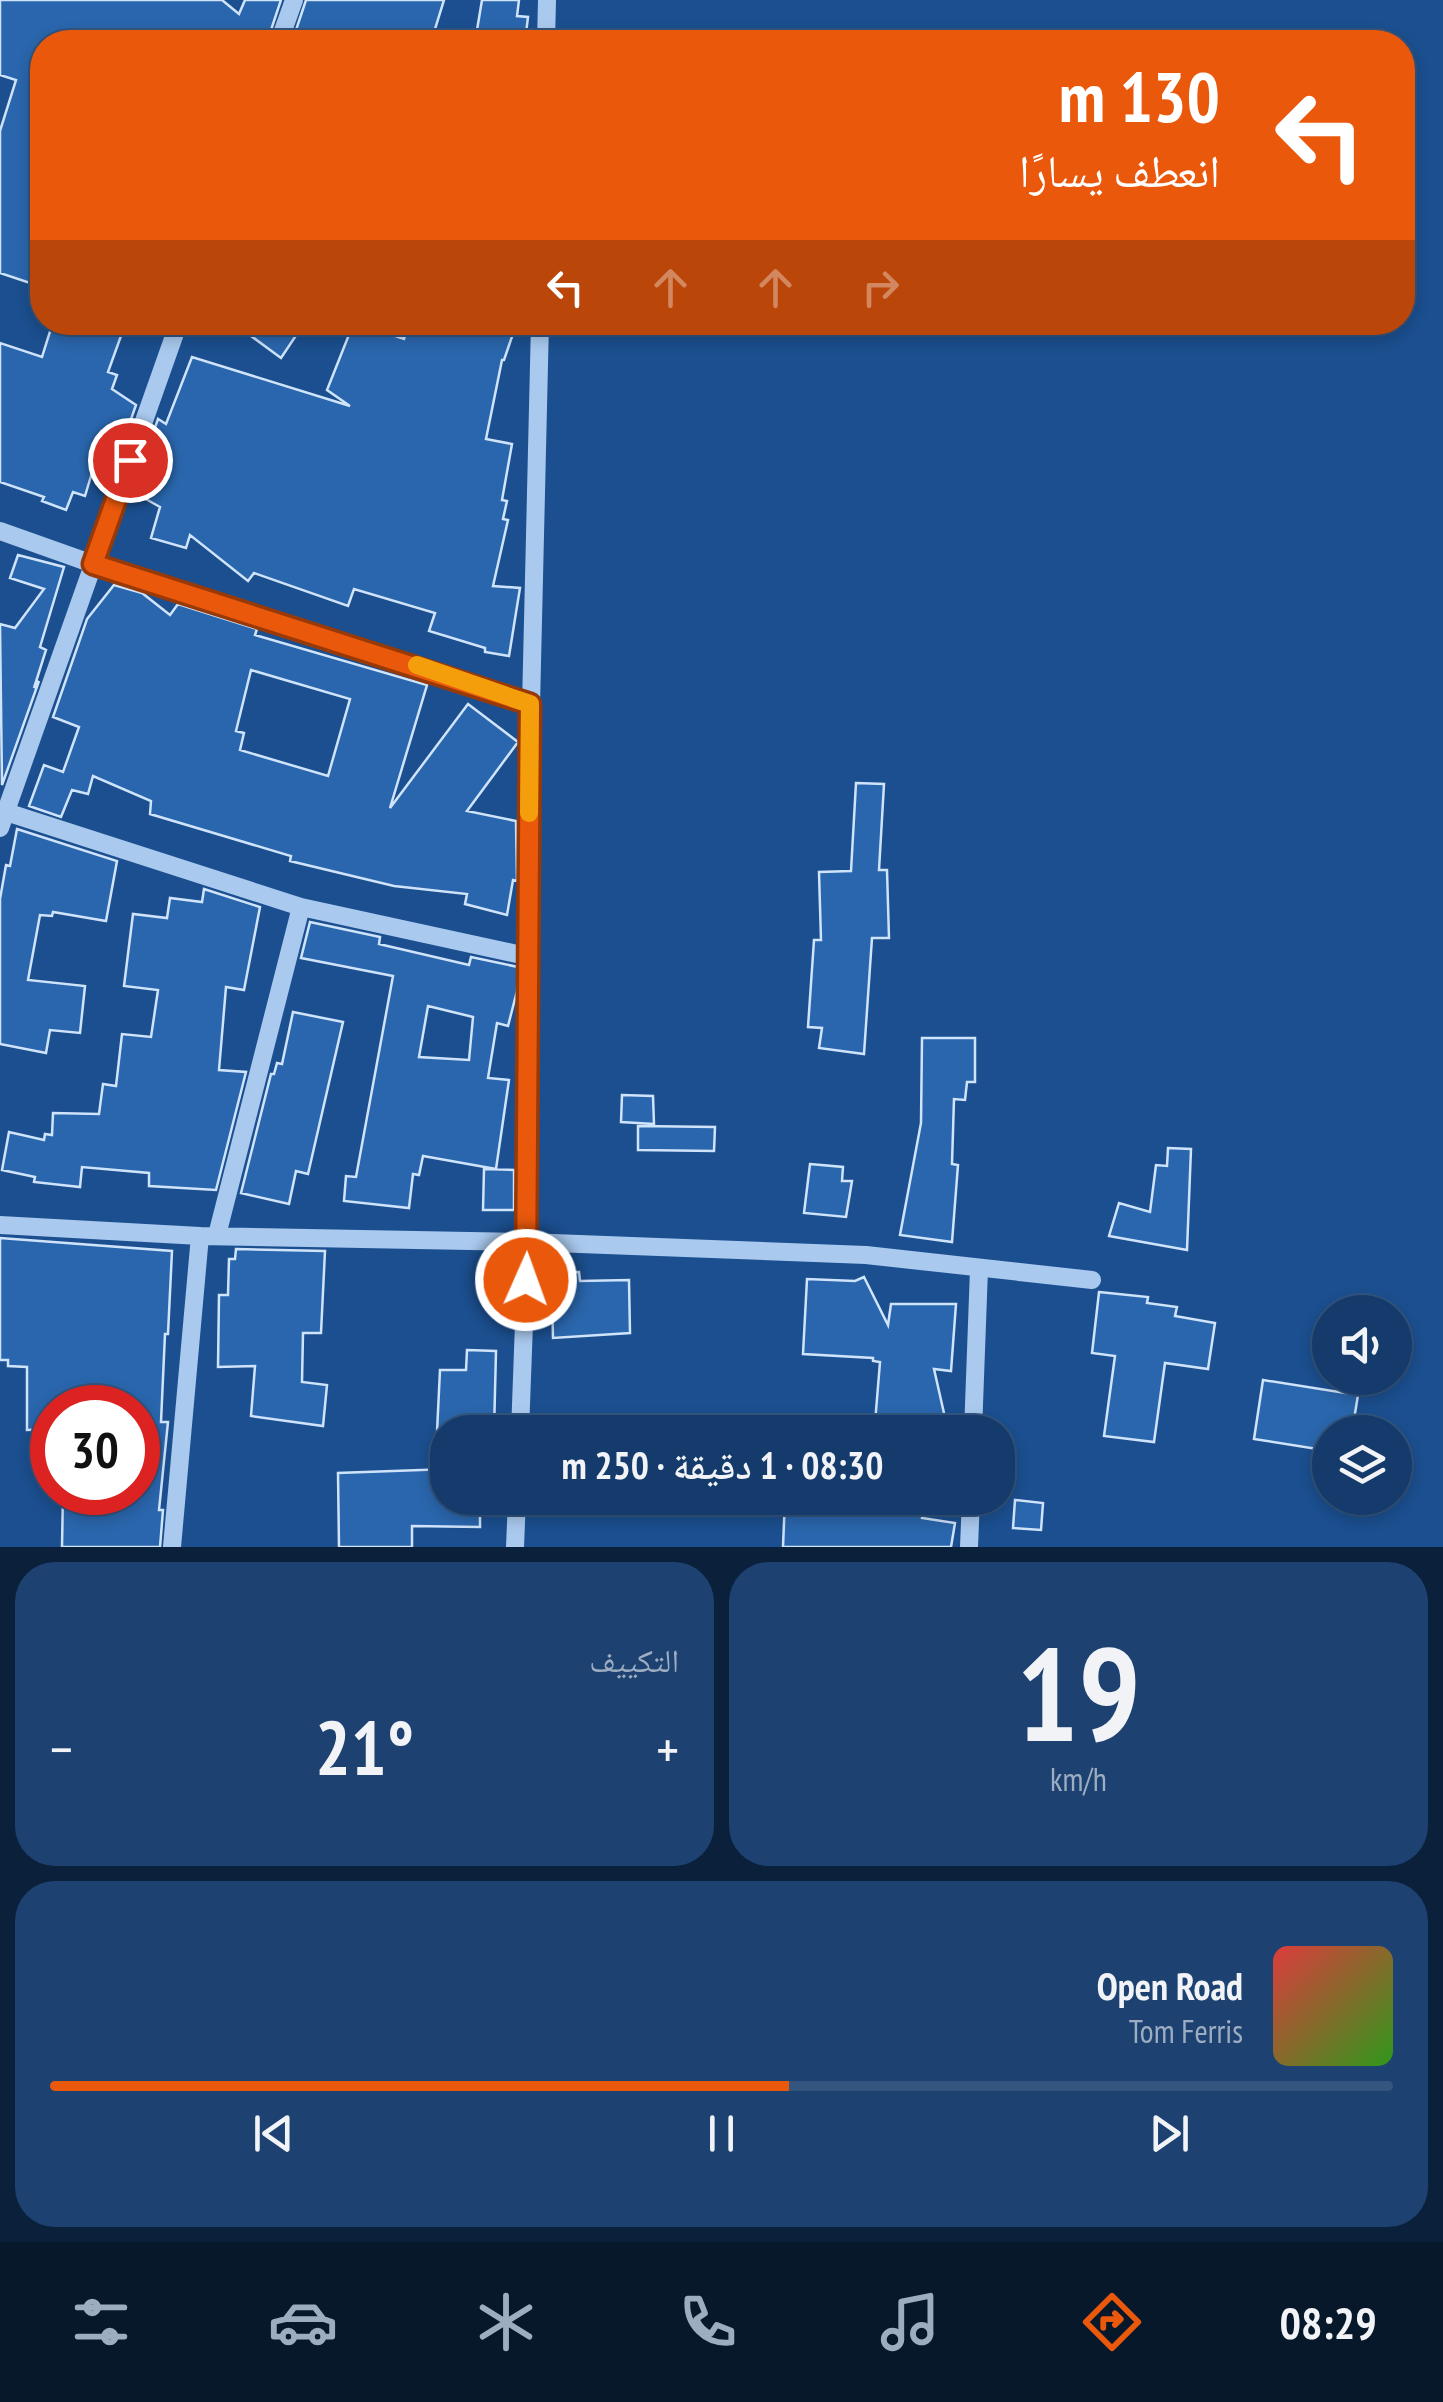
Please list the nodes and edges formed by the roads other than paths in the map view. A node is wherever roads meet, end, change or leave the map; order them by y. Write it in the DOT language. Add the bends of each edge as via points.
graph roads {
  1 [pos="294,0"];
  2 [pos="547,0"];
  3 [pos="283,30"];
  4 [pos="546,30"];
  5 [pos="174,335"];
  6 [pos="540,335"];
  7 [pos="0,530"];
  8 [pos="93,564"];
  9 [pos="530,704"];
  10 [pos="1,816"];
  11 [pos="300,906"];
  12 [pos="531,957"];
  13 [pos="0,1226"];
  14 [pos="208,1236"];
  15 [pos="528,1242"];
  16 [pos="979,1269"];
  17 [pos="1092,1280"];
  18 [pos="521,1415"];
  19 [pos="974,1415"];
  20 [pos="516,1515"];
  21 [pos="970,1515"];
  22 [pos="172,1547"];
  23 [pos="515,1547"];
  24 [pos="969,1547"];
  1 -- 3 [label="street"];
  2 -- 4 [label="street"];
  5 -- 8 [label="street"];
  6 -- 9 [label="street"];
  7 -- 8 [label="street"];
  8 -- 9 [label="street"];
  8 -- 10 [label="street"];
  9 -- 12 [label="street"];
  10 -- 11 [label="street"];
  11 -- 12 [label="street"];
  11 -- 14 [label="street"];
  12 -- 15 [label="street"];
  13 -- 14 [label="street"];
  14 -- 15 [label="street"];
  14 -- 22 [label="street"];
  15 -- 16 [label="street" via="866,1255"];
  15 -- 18 [label="street"];
  16 -- 17 [label="street"];
  16 -- 19 [label="street"];
  20 -- 23 [label="street"];
  21 -- 24 [label="street"];
}
